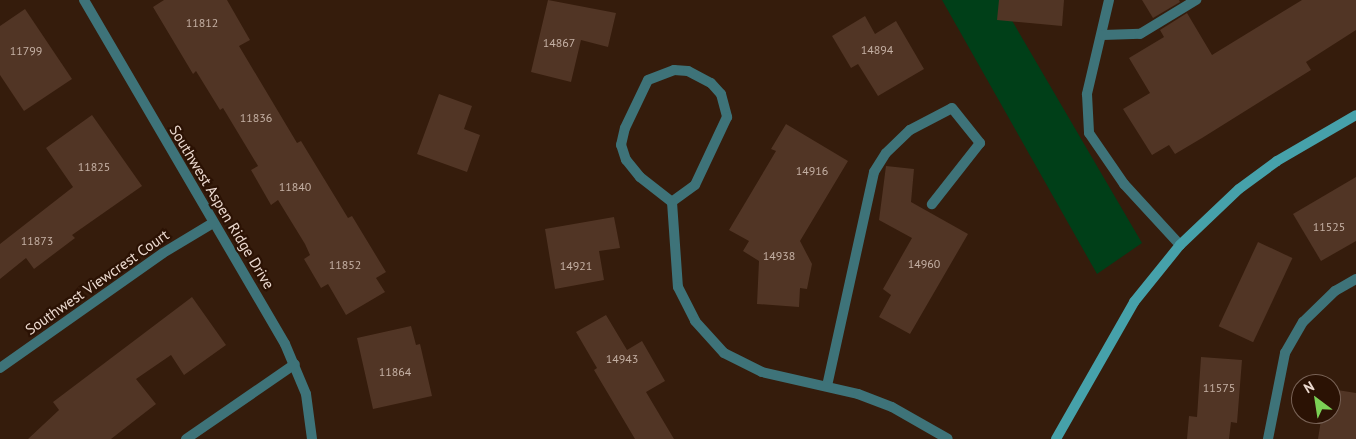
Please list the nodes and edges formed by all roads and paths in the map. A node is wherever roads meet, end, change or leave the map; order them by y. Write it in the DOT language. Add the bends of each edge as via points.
graph roads {
  1 [pos="84,0"];
  2 [pos="1110,0"];
  3 [pos="1196,0"];
  4 [pos="1102,35"];
  5 [pos="1356,115"];
  6 [pos="672,202"];
  7 [pos="932,204"];
  8 [pos="213,223"];
  9 [pos="1180,245"];
  10 [pos="1356,278"];
  11 [pos="295,364"];
  12 [pos="0,368"];
  13 [pos="827,386"];
  14 [pos="186,439"];
  15 [pos="312,439"];
  16 [pos="948,439"];
  17 [pos="1056,439"];
  18 [pos="1268,439"];
  1 -- 8 [label="street, Southwest Aspen Ridge Drive"];
  2 -- 4 [label="street"];
  3 -- 4 [label="street" via="1140,34"];
  4 -- 9 [label="street" via="1087,94 1089,133 1124,184"];
  5 -- 9 [label="main road" via="1277,161 1239,189"];
  6 -- 6 [label="street" via="695,185 726,117 721,94 711,83 688,71 674,70 648,80 628,119 621,145 626,160 640,177"];
  6 -- 13 [label="street" via="678,287 696,321 724,353 762,372"];
  7 -- 13 [label="street" via="980,143 952,108 910,130 886,152 874,172"];
  8 -- 11 [label="street, Southwest Aspen Ridge Drive"];
  8 -- 12 [label="street, Southwest Viewcrest Court" via="163,253"];
  9 -- 17 [label="main road" via="1134,302"];
  10 -- 18 [label="street" via="1335,292 1303,322 1285,353"];
  11 -- 14 [label="street"];
  11 -- 15 [label="street, Southwest Aspen Ridge Drive" via="306,394"];
  13 -- 16 [label="street" via="892,407"];
}
